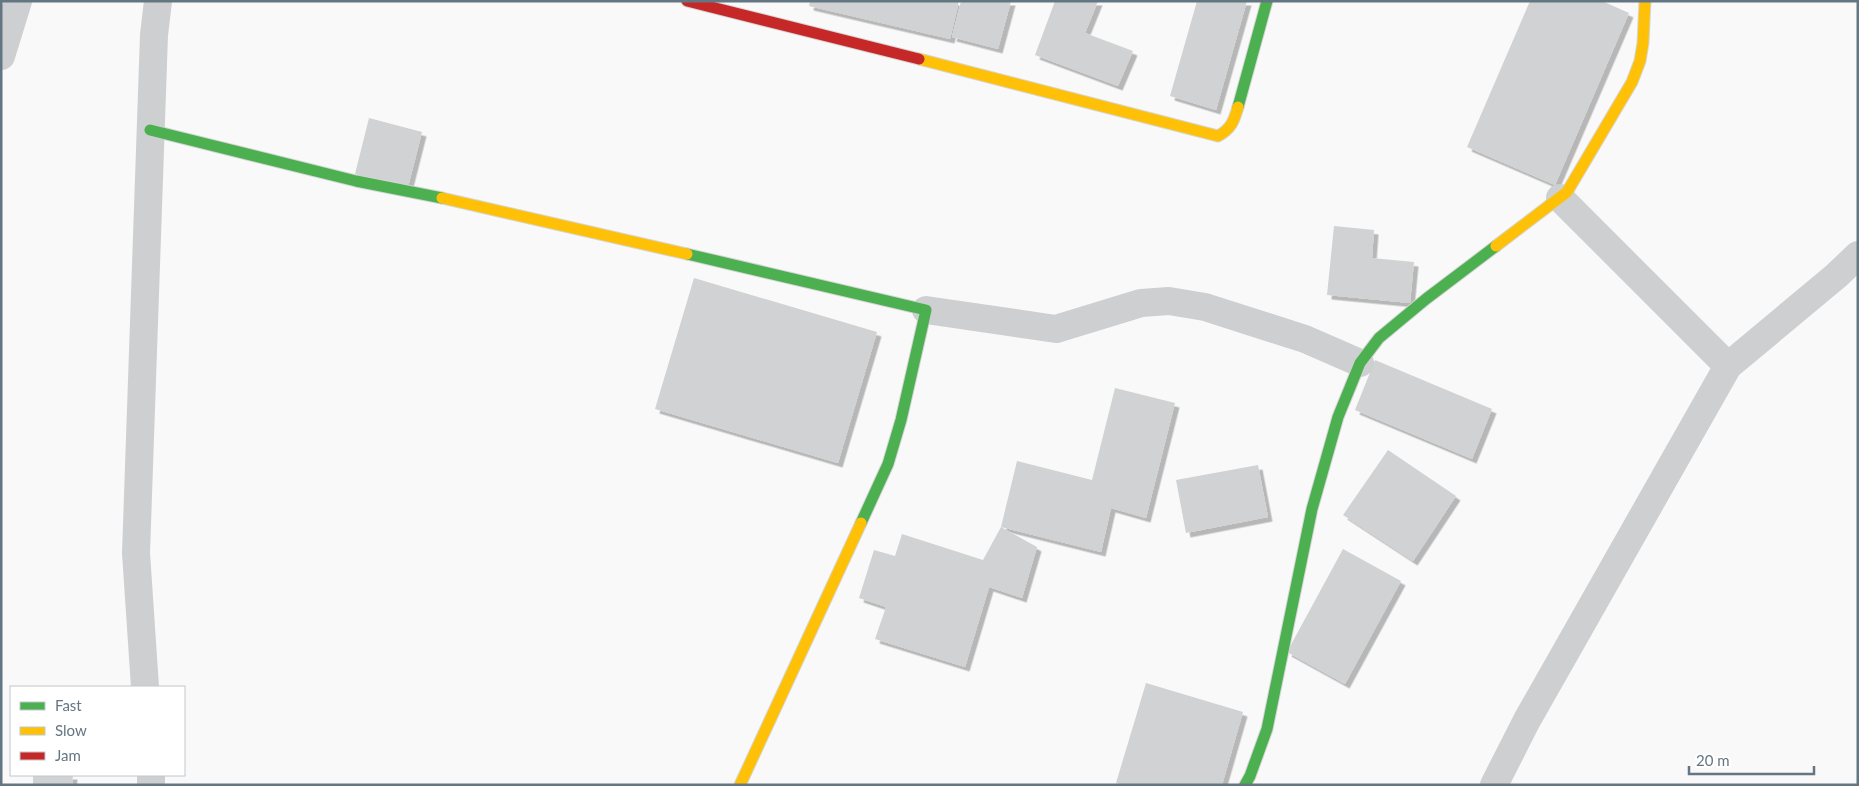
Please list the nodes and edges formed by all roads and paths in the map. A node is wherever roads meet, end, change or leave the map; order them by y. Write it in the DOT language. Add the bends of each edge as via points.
graph roads {
  1 [pos="18,1"];
  2 [pos="158,1"];
  3 [pos="687,1"];
  4 [pos="1267,1"];
  5 [pos="1645,1"];
  6 [pos="1,56"];
  7 [pos="150,130"];
  8 [pos="1560,198"];
  9 [pos="1858,255"];
  10 [pos="926,310"];
  11 [pos="1360,363"];
  12 [pos="1728,366"];
  13 [pos="145,686"];
  14 [pos="740,785"];
  15 [pos="1245,785"];
  16 [pos="1494,785"];
  1 -- 6 [label="street"];
  2 -- 7 [label="street"];
  3 -- 4 [label="street" via="1218,136 1234,122"];
  5 -- 8 [label="street" via="1645,38 1640,63"];
  7 -- 10 [label="street" via="356,181 478,205"];
  7 -- 13 [label="street" via="136,553"];
  8 -- 11 [label="street" via="1426,298 1379,338"];
  8 -- 12 [label="street"];
  9 -- 12 [label="street"];
  10 -- 11 [label="street" via="1056,329 1141,303 1170,301 1205,306 1296,336"];
  10 -- 14 [label="street" via="888,464"];
  11 -- 15 [label="street" via="1338,417 1312,509 1267,729"];
  12 -- 16 [label="street"];
}
